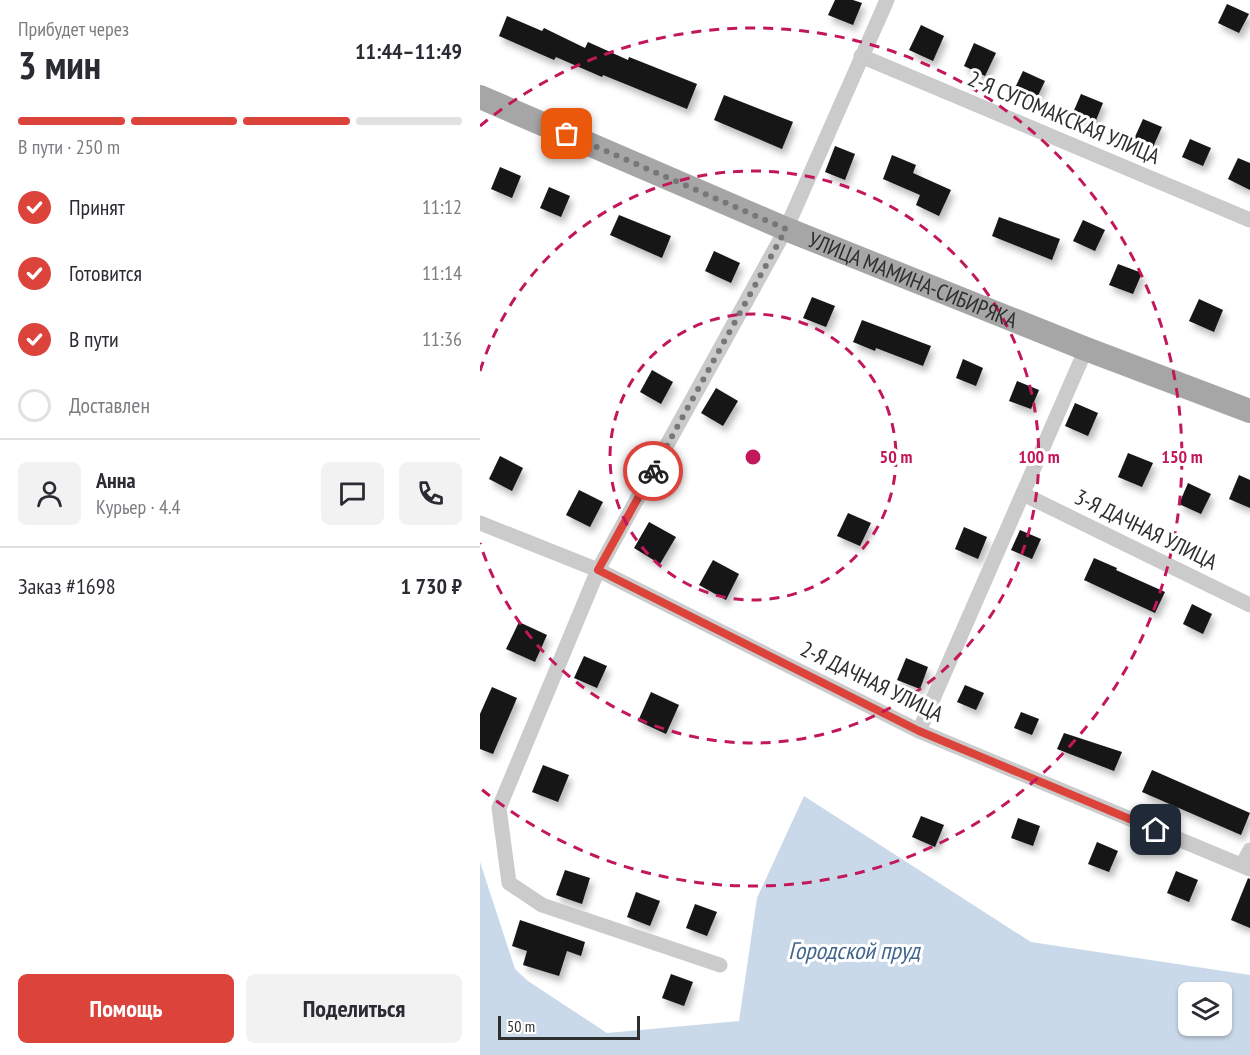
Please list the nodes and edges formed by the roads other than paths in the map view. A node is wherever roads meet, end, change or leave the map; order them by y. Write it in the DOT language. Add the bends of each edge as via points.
graph roads {
  1 [pos="887,0"];
  2 [pos="861,56"];
  3 [pos="480,96"];
  4 [pos="1250,220"];
  5 [pos="786,229"];
  6 [pos="1086,349"];
  7 [pos="1250,411"];
  8 [pos="1023,494"];
  9 [pos="480,523"];
  10 [pos="598,570"];
  11 [pos="1250,604"];
  12 [pos="919,731"];
  13 [pos="1250,850"];
  14 [pos="1246,867"];
  15 [pos="720,965"];
  1 -- 2 [label="street"];
  2 -- 4 [label="street, 2-Я СУГОМАКСКАЯ УЛИЦА"];
  2 -- 5 [label="street"];
  3 -- 5 [label="main road, УЛИЦА МАМИНА-СИБИРЯКА"];
  5 -- 6 [label="main road, УЛИЦА МАМИНА-СИБИРЯКА"];
  5 -- 10 [label="street"];
  6 -- 7 [label="main road, УЛИЦА МАМИНА-СИБИРЯКА"];
  6 -- 8 [label="street"];
  8 -- 11 [label="street, 3-Я ДАЧНАЯ УЛИЦА"];
  8 -- 12 [label="street"];
  9 -- 10 [label="street, 2-Я ДАЧНАЯ УЛИЦА"];
  10 -- 12 [label="street, 2-Я ДАЧНАЯ УЛИЦА"];
  10 -- 15 [label="street" via="500,808 509,883 542,905"];
  12 -- 14 [label="street, 2-Я ДАЧНАЯ УЛИЦА"];
  13 -- 14 [label="street"];
}
